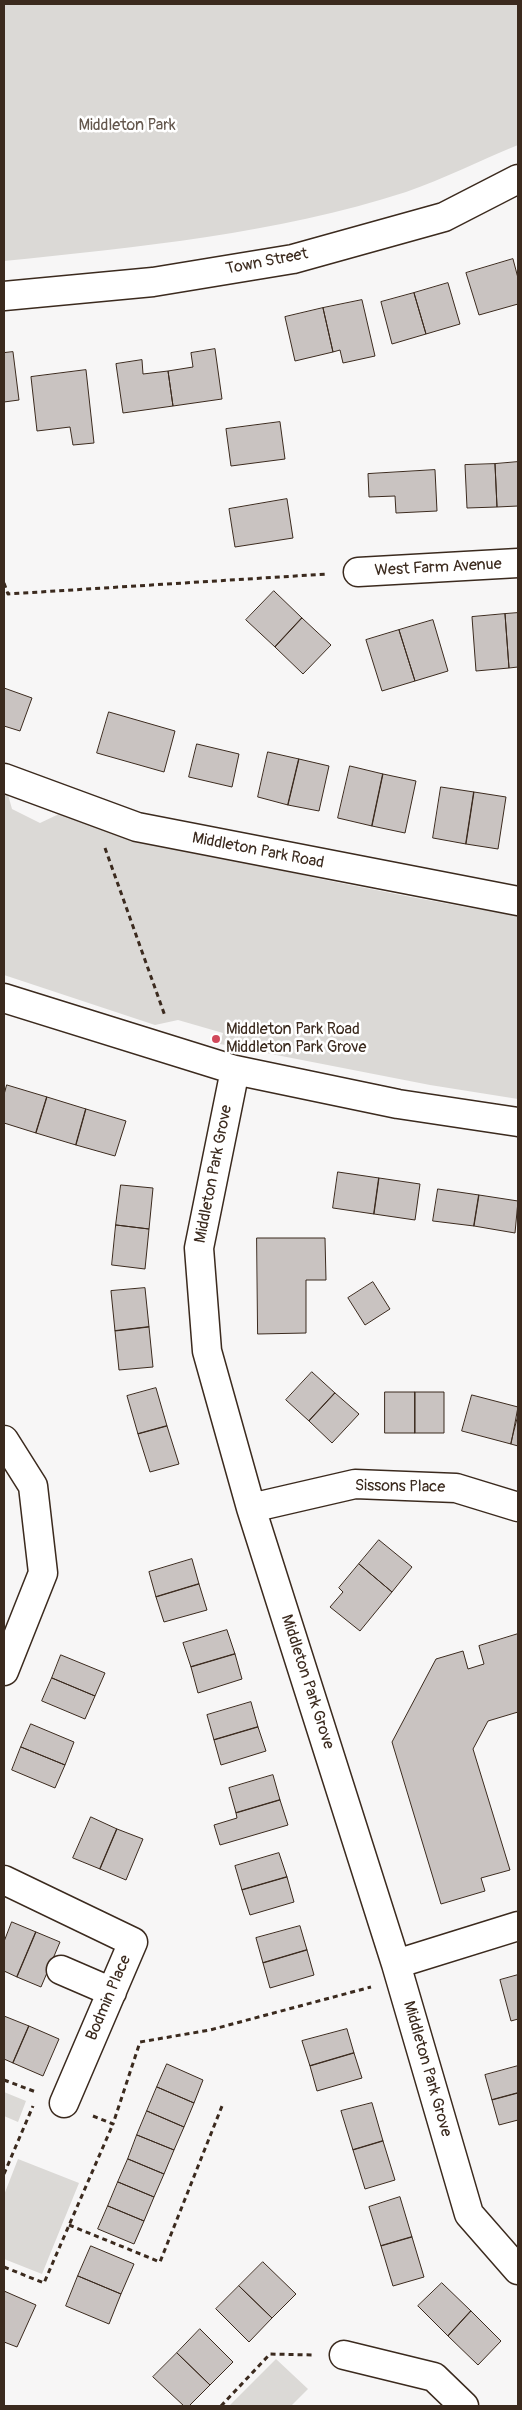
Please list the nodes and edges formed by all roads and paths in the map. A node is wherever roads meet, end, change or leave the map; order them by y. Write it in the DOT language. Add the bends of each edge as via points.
graph roads {
  1 [pos="518,179"];
  2 [pos="4,296"];
  3 [pos="518,563"];
  4 [pos="358,572"];
  5 [pos="4,583"];
  6 [pos="4,778"];
  7 [pos="92,812"];
  8 [pos="518,901"];
  9 [pos="4,998"];
  10 [pos="178,1052"];
  11 [pos="235,1070"];
  12 [pos="518,1122"];
  13 [pos="4,1440"];
  14 [pos="518,1507"];
  15 [pos="251,1508"];
  16 [pos="4,1671"];
  17 [pos="4,1880"];
  18 [pos="518,1926"];
  19 [pos="62,1970"];
  20 [pos="398,1971"];
  21 [pos="112,1992"];
  22 [pos="4,2080"];
  23 [pos="38,2093"];
  24 [pos="64,2103"];
  25 [pos="222,2106"];
  26 [pos="113,2124"];
  27 [pos="4,2174"];
  28 [pos="69,2225"];
  29 [pos="4,2267"];
  30 [pos="518,2270"];
  31 [pos="344,2355"];
  32 [pos="221,2406"];
  33 [pos="464,2406"];
  1 -- 2 [label="street, Town Street" via="444,217 293,259 153,282"];
  3 -- 4 [label="street, West Farm Avenue"];
  4 -- 5 [label="path" via="8,594"];
  6 -- 7 [label="street, Middleton Park Road"];
  7 -- 8 [label="street, Middleton Park Road" via="136,827"];
  7 -- 10 [label="path"];
  9 -- 10 [label="street"];
  10 -- 11 [label="street"];
  11 -- 12 [label="street" via="398,1104"];
  11 -- 15 [label="street, Middleton Park Grove" via="199,1248 207,1351"];
  13 -- 16 [label="street" via="33,1486 43,1573"];
  14 -- 15 [label="street, Sissons Place" via="456,1488 355,1484"];
  15 -- 20 [label="street, Middleton Park Grove"];
  17 -- 21 [label="street, Bodmin Place" via="133,1942"];
  18 -- 20 [label="street"];
  19 -- 21 [label="street"];
  20 -- 26 [label="path" via="210,2030 140,2042"];
  20 -- 30 [label="street, Middleton Park Grove" via="469,2214"];
  21 -- 24 [label="street, Bodmin Place"];
  22 -- 23 [label="path"];
  23 -- 24 [label="path"];
  23 -- 27 [label="path"];
  24 -- 26 [label="path"];
  25 -- 28 [label="path" via="160,2262"];
  26 -- 28 [label="path"];
  28 -- 29 [label="path" via="44,2283"];
  31 -- 32 [label="path" via="270,2354"];
  31 -- 33 [label="street" via="434,2377"];
}
